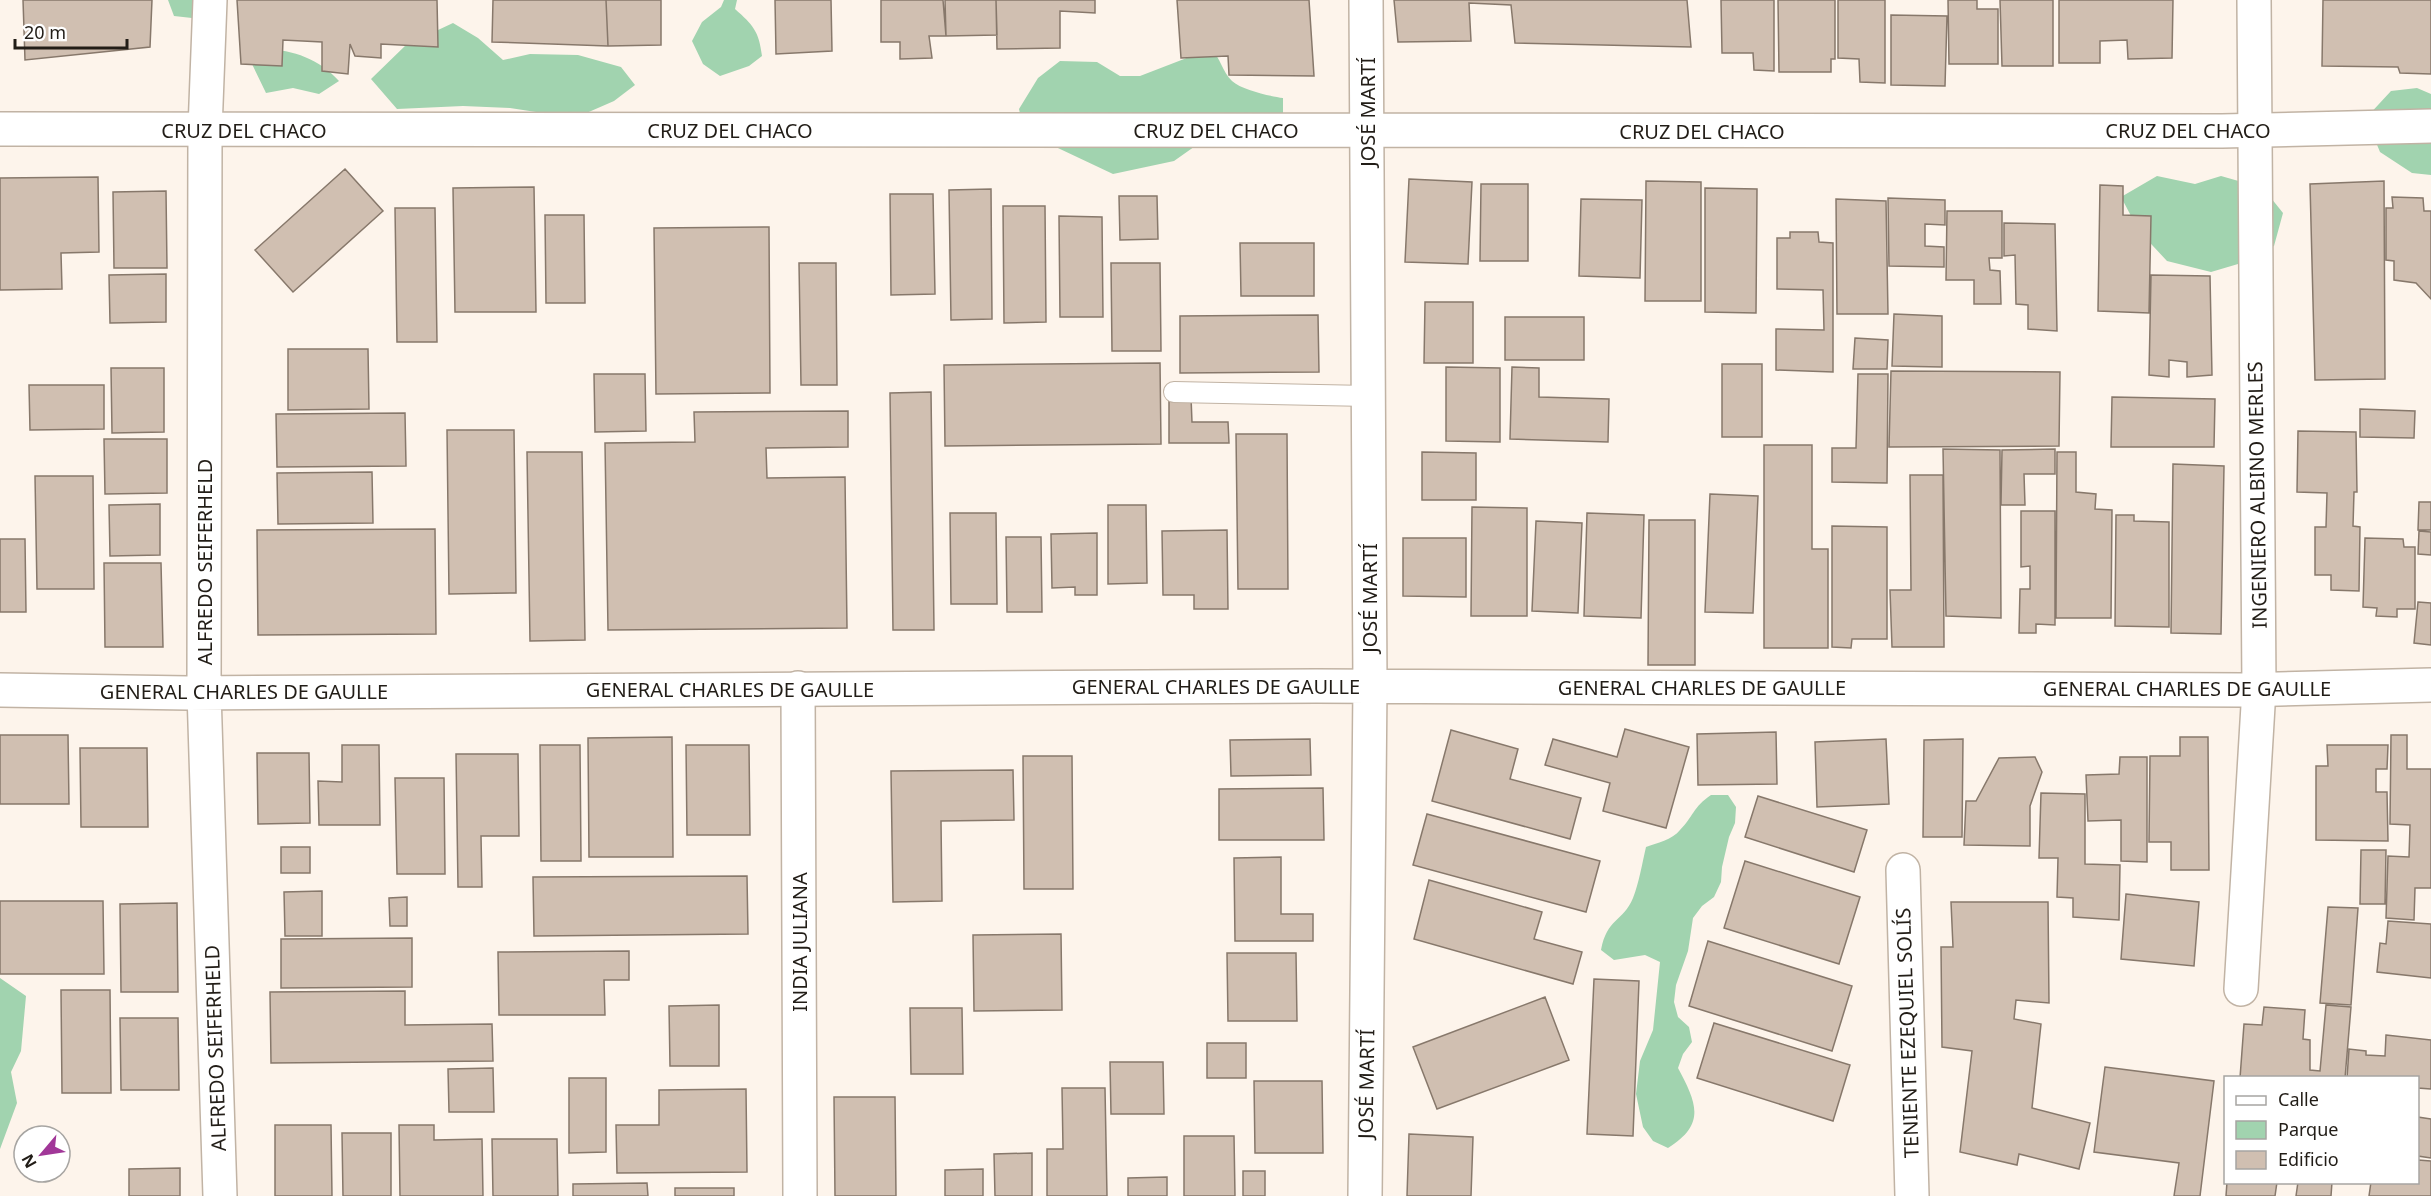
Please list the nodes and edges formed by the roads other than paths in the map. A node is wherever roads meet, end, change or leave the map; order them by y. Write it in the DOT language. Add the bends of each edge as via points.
graph roads {
  1 [pos="210,0"];
  2 [pos="1366,0"];
  3 [pos="2254,0"];
  4 [pos="2431,126"];
  5 [pos="0,129"];
  6 [pos="205,130"];
  7 [pos="1367,130"];
  8 [pos="2254,130"];
  9 [pos="1174,392"];
  10 [pos="1368,396"];
  11 [pos="2431,685"];
  12 [pos="1370,686"];
  13 [pos="798,688"];
  14 [pos="2259,689"];
  15 [pos="0,690"];
  16 [pos="204,692"];
  17 [pos="1903,870"];
  18 [pos="2241,989"];
  19 [pos="220,1196"];
  20 [pos="800,1196"];
  21 [pos="1365,1196"];
  22 [pos="1912,1196"];
  1 -- 6 [label="street, ALFREDO SEIFERHELD"];
  2 -- 7 [label="street, JOSÉ MARTÍ"];
  3 -- 8 [label="street, INGENIERO ALBINO MERLES"];
  4 -- 8 [label="street, CRUZ DEL CHACO"];
  5 -- 6 [label="street, CRUZ DEL CHACO"];
  6 -- 7 [label="street, CRUZ DEL CHACO"];
  6 -- 16 [label="street, ALFREDO SEIFERHELD"];
  7 -- 8 [label="street, CRUZ DEL CHACO"];
  7 -- 10 [label="street, JOSÉ MARTÍ"];
  8 -- 14 [label="street, INGENIERO ALBINO MERLES"];
  9 -- 10 [label="lane"];
  10 -- 12 [label="street, JOSÉ MARTÍ"];
  11 -- 14 [label="street, GENERAL CHARLES DE GAULLE"];
  12 -- 13 [label="street, GENERAL CHARLES DE GAULLE"];
  12 -- 14 [label="street, GENERAL CHARLES DE GAULLE"];
  12 -- 21 [label="street, JOSÉ MARTÍ"];
  13 -- 16 [label="street, GENERAL CHARLES DE GAULLE"];
  13 -- 20 [label="street, INDIA JULIANA"];
  14 -- 18 [label="street, INGENIERO ALBINO MERLES"];
  15 -- 16 [label="street, GENERAL CHARLES DE GAULLE"];
  16 -- 19 [label="street, ALFREDO SEIFERHELD"];
  17 -- 22 [label="street, TENIENTE EZEQUIEL SOLÍS"];
}
